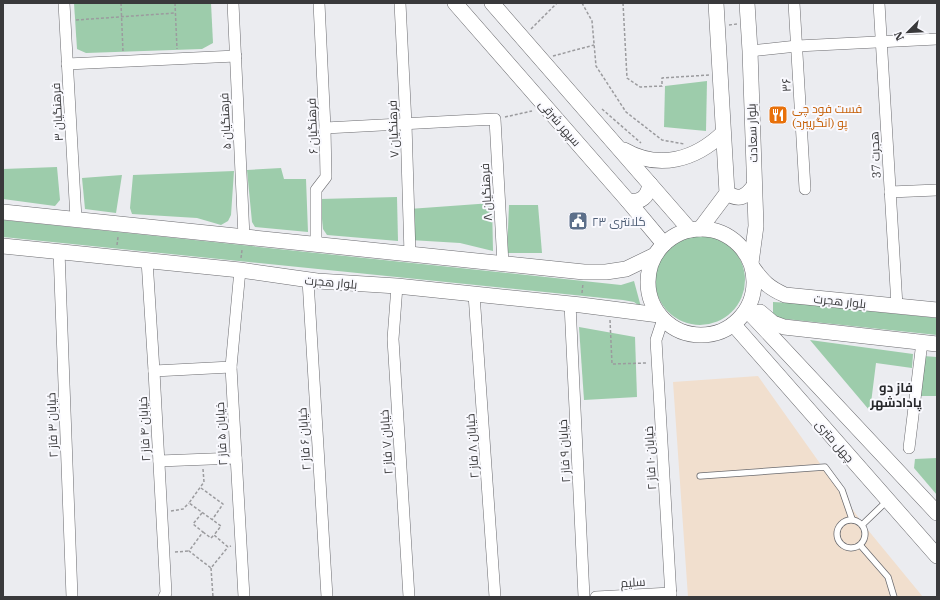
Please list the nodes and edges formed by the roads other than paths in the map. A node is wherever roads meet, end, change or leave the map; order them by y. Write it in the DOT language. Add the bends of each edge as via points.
graph roads {
  1 [pos="64,3"];
  2 [pos="233,3"];
  3 [pos="319,3"];
  4 [pos="400,3"];
  5 [pos="455,3"];
  6 [pos="492,3"];
  7 [pos="716,3"];
  8 [pos="746,3"];
  9 [pos="794,3"];
  10 [pos="879,3"];
  11 [pos="937,39"];
  12 [pos="881,42"];
  13 [pos="797,46"];
  14 [pos="750,51"];
  15 [pos="236,56"];
  16 [pos="67,64"];
  17 [pos="406,124"];
  18 [pos="325,128"];
  19 [pos="723,133"];
  20 [pos="618,146"];
  21 [pos="650,184"];
  22 [pos="754,186"];
  23 [pos="805,189"];
  24 [pos="937,190"];
  25 [pos="890,192"];
  26 [pos="727,193"];
  27 [pos="628,201"];
  28 [pos="3,212"];
  29 [pos="76,219"];
  30 [pos="695,229"];
  31 [pos="244,237"];
  32 [pos="316,244"];
  33 [pos="3,246"];
  34 [pos="660,249"];
  35 [pos="59,251"];
  36 [pos="410,254"];
  37 [pos="147,260"];
  38 [pos="503,264"];
  39 [pos="752,266"];
  40 [pos="240,270"];
  41 [pos="308,280"];
  42 [pos="397,286"];
  43 [pos="474,294"];
  44 [pos="575,305"];
  45 [pos="897,306"];
  46 [pos="749,307"];
  47 [pos="937,310"];
  48 [pos="661,317"];
  49 [pos="734,325"];
  50 [pos="930,343"];
  51 [pos="231,367"];
  52 [pos="154,371"];
  53 [pos="909,448"];
  54 [pos="236,458"];
  55 [pos="159,461"];
  56 [pos="700,476"];
  57 [pos="887,500"];
  58 [pos="937,513"];
  59 [pos="852,519"];
  60 [pos="863,524"];
  61 [pos="861,546"];
  62 [pos="937,556"];
  63 [pos="671,595"];
  64 [pos="72,597"];
  65 [pos="164,597"];
  66 [pos="244,597"];
  67 [pos="327,597"];
  68 [pos="409,597"];
  69 [pos="495,597"];
  70 [pos="584,597"];
  71 [pos="596,597"];
  72 [pos="894,597"];
  1 -- 16 [label="street, فرهنگیان ۳"];
  2 -- 15 [label="street, فرهنگیان ۵"];
  3 -- 18 [label="street, فرهنگیان ۶"];
  4 -- 17 [label="street, فرهنگیان ۷"];
  5 -- 27 [label="main road, سپهر شرقی"];
  6 -- 20 [label="main road"];
  7 -- 19 [label="main road"];
  8 -- 14 [label="main road, بلوار سعادت"];
  9 -- 13 [label="street, ۳۶"];
  10 -- 12 [label="street, هجرت 37"];
  11 -- 12 [label="street"];
  12 -- 13 [label="street"];
  12 -- 25 [label="street, هجرت 37"];
  13 -- 14 [label="street"];
  13 -- 23 [label="street, ۳۶"];
  14 -- 22 [label="main road, بلوار سعادت"];
  15 -- 16 [label="street"];
  15 -- 31 [label="street, فرهنگیان ۵"];
  16 -- 29 [label="street, فرهنگیان ۳"];
  17 -- 18 [label="street"];
  17 -- 36 [label="street, فرهنگیان ۷"];
  17 -- 38 [label="street, فرهنگیان ۸" via="495,119"];
  18 -- 32 [label="street, فرهنگیان ۶" via="326,178 316,190"];
  19 -- 20 [label="main road" via="703,149 679,158 654,160 629,153"];
  19 -- 26 [label="main road"];
  20 -- 21 [label="main road"];
  21 -- 27 [label="main road" via="646,196 641,200"];
  21 -- 30 [label="main road"];
  22 -- 26 [label="main road" via="748,195 733,197"];
  22 -- 39 [label="main road, بلوار سعادت" via="756,226"];
  24 -- 25 [label="street"];
  25 -- 45 [label="street, هجرت 37"];
  26 -- 30 [label="main road"];
  27 -- 34 [label="main road, سپهر شرقی"];
  28 -- 29 [label="main road"];
  29 -- 31 [label="main road"];
  30 -- 34 [label="main road" via="676,235"];
  30 -- 39 [label="main road" via="713,230 736,241 745,251"];
  31 -- 32 [label="main road"];
  32 -- 36 [label="main road"];
  33 -- 35 [label="main road, بلوار هجرت"];
  34 -- 38 [label="main road" via="626,269 606,272"];
  34 -- 48 [label="main road" via="650,267 648,279 653,304"];
  35 -- 37 [label="main road, بلوار هجرت"];
  35 -- 64 [label="street, خیابان ۳ فاز ۲"];
  36 -- 38 [label="main road"];
  37 -- 40 [label="main road, بلوار هجرت"];
  37 -- 52 [label="street, خیابان ۴ فاز ۲"];
  39 -- 45 [label="main road, بلوار هجرت" via="762,281 785,295"];
  39 -- 46 [label="main road" via="755,286"];
  40 -- 41 [label="main road, بلوار هجرت"];
  40 -- 51 [label="street, خیابان ۵ فاز ۲"];
  41 -- 42 [label="main road, بلوار هجرت"];
  41 -- 67 [label="street, خیابان ۶ فاز ۲"];
  42 -- 43 [label="main road, بلوار هجرت"];
  42 -- 68 [label="street, خیابان ۷ فاز ۲" via="393,339"];
  43 -- 44 [label="main road, بلوار هجرت"];
  43 -- 69 [label="street, خیابان ۸ فاز ۲"];
  44 -- 48 [label="main road, بلوار هجرت"];
  44 -- 70 [label="street, خیابان ۹ فاز ۲"];
  45 -- 47 [label="main road, بلوار هجرت"];
  46 -- 49 [label="main road"];
  46 -- 50 [label="main road" via="784,327"];
  46 -- 58 [label="main road, چهل متری"];
  48 -- 49 [label="main road" via="675,329 697,335 720,332"];
  48 -- 63 [label="street, خیابان ۱۰ فاز ۲" via="656,340"];
  49 -- 57 [label="main road, چهل متری"];
  50 -- 53 [label="street"];
  51 -- 52 [label="street"];
  51 -- 54 [label="street, خیابان ۵ فاز ۲"];
  52 -- 55 [label="street, خیابان ۴ فاز ۲"];
  54 -- 55 [label="street"];
  54 -- 66 [label="street, خیابان ۵ فاز ۲"];
  55 -- 65 [label="street, خیابان ۴ فاز ۲" via="166,593"];
  56 -- 59 [label="lane" via="825,467 842,490"];
  57 -- 60 [label="lane"];
  57 -- 62 [label="main road, چهل متری"];
  59 -- 60 [label="lane"];
  59 -- 61 [label="lane" via="842,523 836,533 840,544 850,549"];
  60 -- 61 [label="lane" via="866,535"];
  61 -- 72 [label="lane" via="888,577"];
  63 -- 71 [label="street, سلیم"];
}
